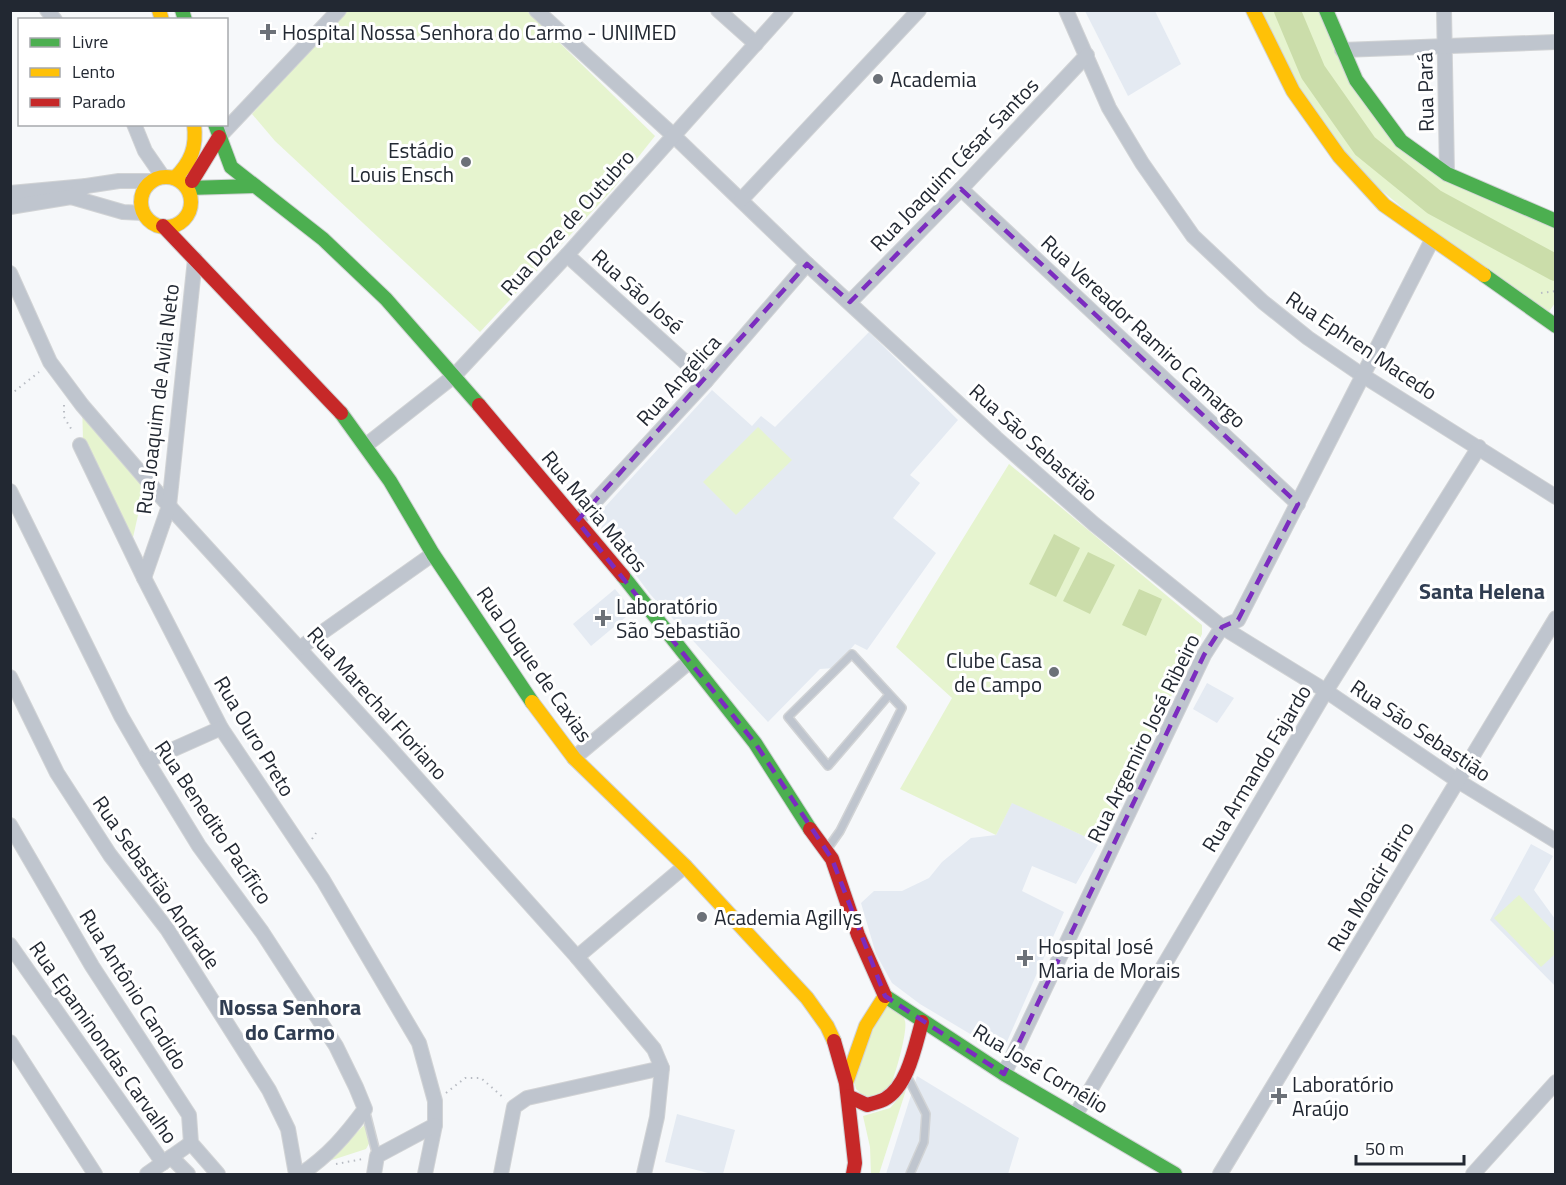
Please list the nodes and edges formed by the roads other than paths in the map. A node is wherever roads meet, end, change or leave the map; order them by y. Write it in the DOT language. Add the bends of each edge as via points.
graph roads {
  1 [pos="339,10"];
  2 [pos="537,10"];
  3 [pos="718,10"];
  4 [pos="786,10"];
  5 [pos="919,10"];
  6 [pos="1066,10"];
  7 [pos="1253,10"];
  8 [pos="1326,10"];
  9 [pos="1444,10"];
  10 [pos="1556,42"];
  11 [pos="756,44"];
  12 [pos="1445,46"];
  13 [pos="1342,50"];
  14 [pos="1087,55"];
  15 [pos="228,120"];
  16 [pos="135,126"];
  17 [pos="194,126"];
  18 [pos="217,131"];
  19 [pos="674,136"];
  20 [pos="1447,174"];
  21 [pos="163,178"];
  22 [pos="86,186"];
  23 [pos="255,186"];
  24 [pos="188,188"];
  25 [pos="961,189"];
  26 [pos="10,193"];
  27 [pos="71,196"];
  28 [pos="741,200"];
  29 [pos="10,207"];
  30 [pos="143,213"];
  31 [pos="1556,221"];
  32 [pos="163,226"];
  33 [pos="1432,240"];
  34 [pos="567,255"];
  35 [pos="195,259"];
  36 [pos="807,264"];
  37 [pos="10,273"];
  38 [pos="850,302"];
  39 [pos="1555,324"];
  40 [pos="1362,375"];
  41 [pos="454,376"];
  42 [pos="706,381"];
  43 [pos="80,445"];
  44 [pos="365,446"];
  45 [pos="1479,447"];
  46 [pos="10,491"];
  47 [pos="1556,497"];
  48 [pos="1298,504"];
  49 [pos="169,506"];
  50 [pos="577,521"];
  51 [pos="433,554"];
  52 [pos="144,579"];
  53 [pos="1556,618"];
  54 [pos="1222,627"];
  55 [pos="300,648"];
  56 [pos="689,662"];
  57 [pos="10,676"];
  58 [pos="1326,692"];
  59 [pos="890,694"];
  60 [pos="221,728"];
  61 [pos="574,758"];
  62 [pos="147,761"];
  63 [pos="1458,781"];
  64 [pos="10,825"];
  65 [pos="1556,841"];
  66 [pos="827,850"];
  67 [pos="685,866"];
  68 [pos="10,945"];
  69 [pos="577,957"];
  70 [pos="885,996"];
  71 [pos="922,1022"];
  72 [pos="10,1042"];
  73 [pos="662,1068"];
  74 [pos="906,1072"];
  75 [pos="1004,1074"];
  76 [pos="1556,1082"];
  77 [pos="847,1090"];
  78 [pos="365,1109"];
  79 [pos="1076,1114"];
  80 [pos="435,1125"];
  81 [pos="191,1143"];
  82 [pos="377,1156"];
  83 [pos="167,1160"];
  84 [pos="95,1174"];
  85 [pos="147,1174"];
  86 [pos="188,1174"];
  87 [pos="218,1174"];
  88 [pos="296,1174"];
  89 [pos="301,1174"];
  90 [pos="374,1174"];
  91 [pos="425,1174"];
  92 [pos="501,1174"];
  93 [pos="644,1174"];
  94 [pos="853,1174"];
  95 [pos="910,1174"];
  96 [pos="1175,1174"];
  97 [pos="1220,1174"];
  98 [pos="1473,1174"];
  1 -- 15 [label="street"];
  2 -- 19 [label="street, Rua São Sebastião"];
  3 -- 11 [label="street"];
  4 -- 11 [label="street, Rua Doze de Outubro"];
  5 -- 28 [label="street"];
  6 -- 14 [label="street, Rua Ephren Macedo"];
  7 -- 33 [label="main road" via="1293,91 1339,156 1384,205"];
  8 -- 13 [label="main road"];
  9 -- 12 [label="street, Rua Pará"];
  10 -- 12 [label="street"];
  11 -- 19 [label="street, Rua Doze de Outubro"];
  12 -- 13 [label="street"];
  12 -- 20 [label="street, Rua Pará"];
  13 -- 20 [label="main road" via="1356,80 1401,141"];
  14 -- 25 [label="street, Rua Joaquim César Santos"];
  14 -- 40 [label="street, Rua Ephren Macedo" via="1109,108 1193,236 1263,302"];
  16 -- 21 [label="street"];
  17 -- 21 [label="main road" via="194,152 189,166"];
  18 -- 23 [label="main road, Rua Maria Matos" via="231,167"];
  18 -- 24 [label="main road"];
  19 -- 28 [label="street, Rua São Sebastião"];
  19 -- 34 [label="street, Rua Doze de Outubro"];
  20 -- 31 [label="main road"];
  21 -- 22 [label="street"];
  21 -- 24 [label="main road" via="184,183"];
  21 -- 30 [label="main road" via="144,189 140,204"];
  22 -- 26 [label="street"];
  22 -- 27 [label="street"];
  23 -- 24 [label="main road"];
  23 -- 41 [label="main road, Rua Maria Matos" via="323,239 371,284"];
  24 -- 32 [label="main road" via="190,212 179,224"];
  25 -- 38 [label="street, Rua Joaquim César Santos"];
  25 -- 48 [label="street, Rua Vereador Ramiro Camargo"];
  27 -- 29 [label="street"];
  27 -- 30 [label="street" via="123,212"];
  28 -- 36 [label="street, Rua São Sebastião"];
  30 -- 32 [label="main road"];
  32 -- 35 [label="main road, Rua Duque de Caxias"];
  33 -- 39 [label="main road"];
  33 -- 40 [label="street, Rua Argemiro José Ribeiro"];
  34 -- 41 [label="street, Rua Doze de Outubro"];
  34 -- 42 [label="street, Rua São José"];
  35 -- 44 [label="main road, Rua Duque de Caxias" via="342,414"];
  35 -- 49 [label="street, Rua Joaquim de Avila Neto"];
  36 -- 38 [label="street, Rua São Sebastião"];
  36 -- 42 [label="street, Rua Angélica"];
  37 -- 49 [label="street, Rua Marechal Floriano" via="50,362"];
  38 -- 54 [label="street, Rua São Sebastião" via="1094,524"];
  40 -- 45 [label="street, Rua Ephren Macedo"];
  40 -- 48 [label="street, Rua Argemiro José Ribeiro"];
  41 -- 44 [label="street, Rua Doze de Outubro"];
  41 -- 50 [label="main road, Rua Maria Matos"];
  42 -- 50 [label="street, Rua Angélica"];
  43 -- 52 [label="street, Rua Ouro Preto"];
  44 -- 51 [label="main road, Rua Duque de Caxias"];
  45 -- 47 [label="street, Rua Ephren Macedo"];
  45 -- 58 [label="street, Rua Armando Fajardo"];
  46 -- 62 [label="street, Rua Benedito Pacífico"];
  48 -- 54 [label="street, Rua Argemiro José Ribeiro" via="1238,620"];
  49 -- 52 [label="street, Rua Joaquim de Avila Neto"];
  49 -- 55 [label="street, Rua Marechal Floriano"];
  50 -- 56 [label="main road, Rua Maria Matos"];
  51 -- 55 [label="street"];
  51 -- 61 [label="main road, Rua Duque de Caxias" via="546,723"];
  52 -- 60 [label="street, Rua Ouro Preto"];
  53 -- 63 [label="street, Rua Moacir Birro"];
  54 -- 58 [label="street, Rua São Sebastião"];
  54 -- 75 [label="street, Rua Argemiro José Ribeiro" via="1199,666"];
  55 -- 69 [label="street, Rua Marechal Floriano"];
  56 -- 61 [label="street"];
  56 -- 66 [label="main road, Rua Maria Matos" via="755,743"];
  57 -- 88 [label="street, Rua Sebastião Andrade" via="57,773 110,855 167,929 269,1090 288,1129"];
  58 -- 63 [label="street, Rua São Sebastião"];
  58 -- 79 [label="street, Rua Armando Fajardo"];
  59 -- 59 [label="lane" via="852,654 788,717 828,766"];
  59 -- 66 [label="lane" via="902,708"];
  60 -- 62 [label="street"];
  60 -- 80 [label="street, Rua Ouro Preto" via="322,880 419,1043 435,1101"];
  61 -- 67 [label="main road, Rua Duque de Caxias"];
  62 -- 78 [label="street, Rua Benedito Pacífico" via="336,1046"];
  63 -- 65 [label="street, Rua São Sebastião"];
  63 -- 97 [label="street, Rua Moacir Birro"];
  64 -- 81 [label="street, Rua Antônio Candido" via="92,966 189,1115"];
  66 -- 70 [label="main road, Rua Maria Matos"];
  67 -- 69 [label="street"];
  67 -- 77 [label="main road, Rua Duque de Caxias" via="807,998 836,1045"];
  68 -- 83 [label="street, Rua Epaminondas Carvalho"];
  69 -- 73 [label="street, Rua Marechal Floriano" via="654,1049"];
  70 -- 71 [label="main road, Rua José Cornélio"];
  70 -- 77 [label="main road" via="854,1058"];
  71 -- 74 [label="main road"];
  71 -- 75 [label="main road, Rua José Cornélio"];
  72 -- 84 [label="street"];
  73 -- 92 [label="street" via="527,1098 514,1107"];
  73 -- 93 [label="street" via="657,1117"];
  74 -- 77 [label="main road" via="897,1089 885,1099 867,1104"];
  74 -- 95 [label="lane" via="926,1114 924,1142"];
  75 -- 79 [label="main road, Rua José Cornélio"];
  76 -- 98 [label="street"];
  77 -- 94 [label="main road, Rua Duque de Caxias"];
  78 -- 82 [label="lane, Rua Benedito Pacífico"];
  78 -- 89 [label="street" via="343,1139"];
  79 -- 96 [label="main road, Rua José Cornélio"];
  80 -- 82 [label="street"];
  80 -- 91 [label="street, Rua Ouro Preto"];
  81 -- 83 [label="street"];
  81 -- 87 [label="street"];
  82 -- 90 [label="street, Rua Benedito Pacífico"];
  83 -- 85 [label="street"];
  83 -- 86 [label="street, Rua Epaminondas Carvalho"];
}
